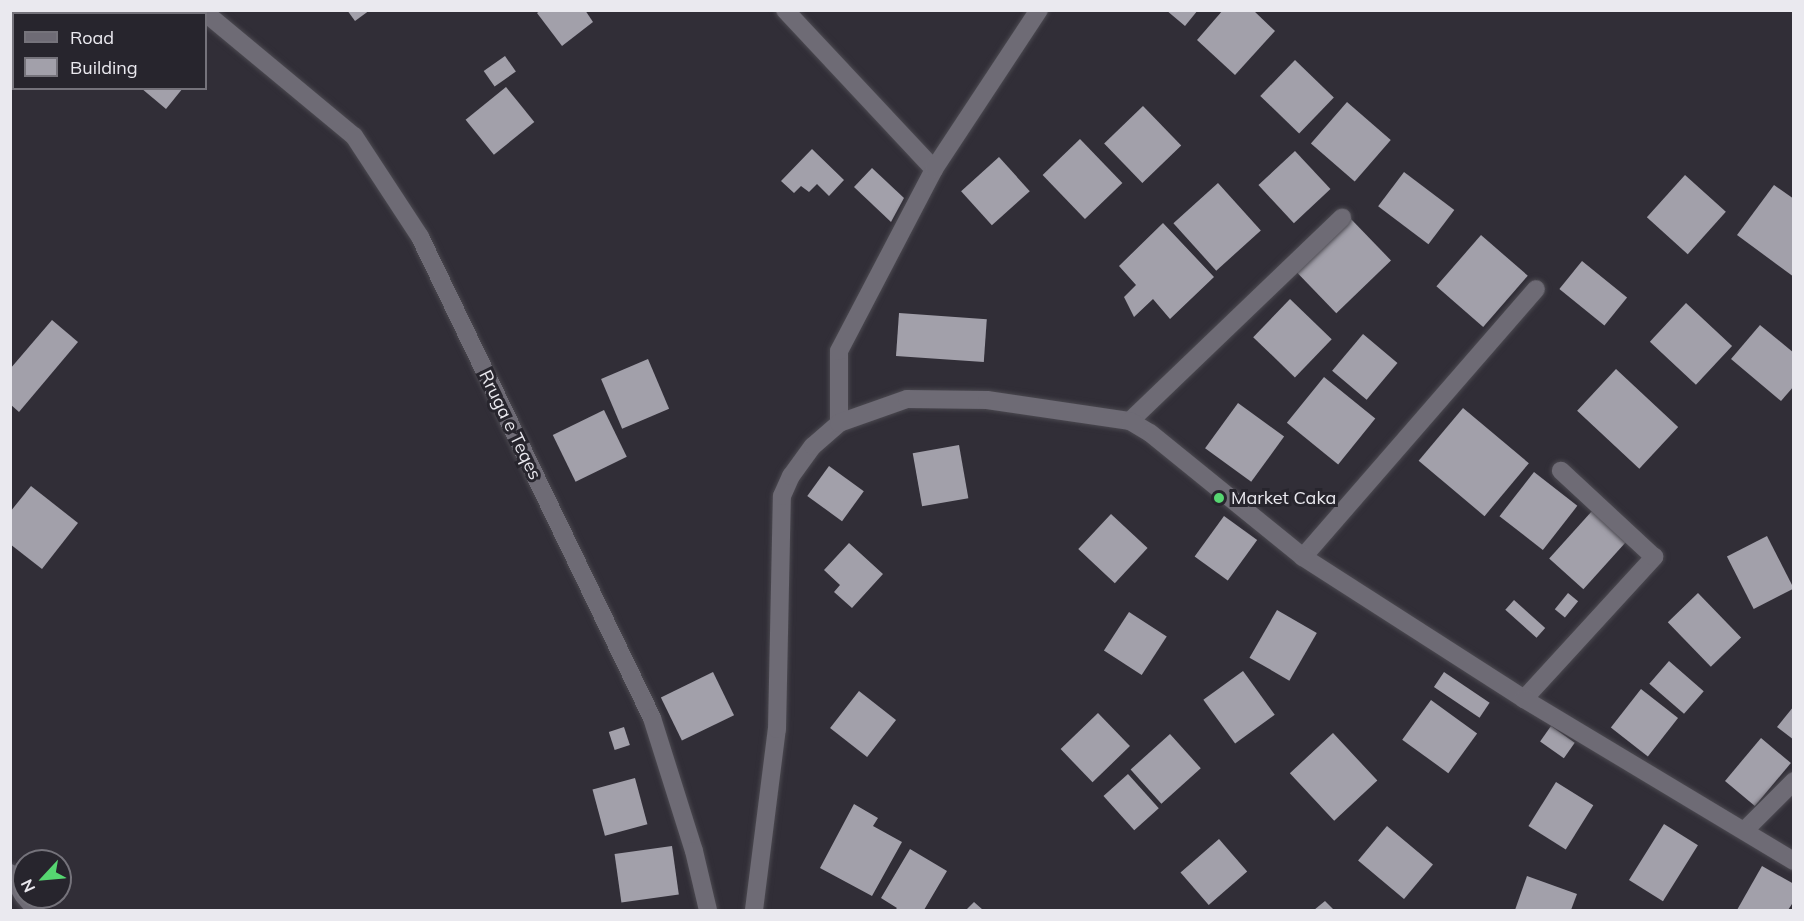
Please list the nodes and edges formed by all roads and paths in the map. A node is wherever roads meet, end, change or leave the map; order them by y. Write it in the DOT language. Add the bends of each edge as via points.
graph roads {
  1 [pos="785,10"];
  2 [pos="1038,10"];
  3 [pos="207,14"];
  4 [pos="934,169"];
  5 [pos="1342,218"];
  6 [pos="1536,289"];
  7 [pos="1130,421"];
  8 [pos="839,423"];
  9 [pos="1561,471"];
  10 [pos="1303,557"];
  11 [pos="1524,699"];
  12 [pos="1794,781"];
  13 [pos="1746,829"];
  14 [pos="1794,861"];
  15 [pos="708,910"];
  16 [pos="754,910"];
  1 -- 4 [label="street"];
  2 -- 4 [label="street"];
  3 -- 15 [label="street, Rruga e Teqes" via="354,136 420,237 652,718 694,851"];
  4 -- 8 [label="street" via="839,351"];
  5 -- 7 [label="street"];
  6 -- 10 [label="street"];
  7 -- 8 [label="street" via="987,400 907,399"];
  7 -- 10 [label="street"];
  8 -- 16 [label="street" via="813,447 791,476 782,496 777,729"];
  9 -- 11 [label="street" via="1654,557"];
  10 -- 11 [label="street"];
  11 -- 13 [label="street"];
  12 -- 13 [label="street"];
  13 -- 14 [label="street"];
}
